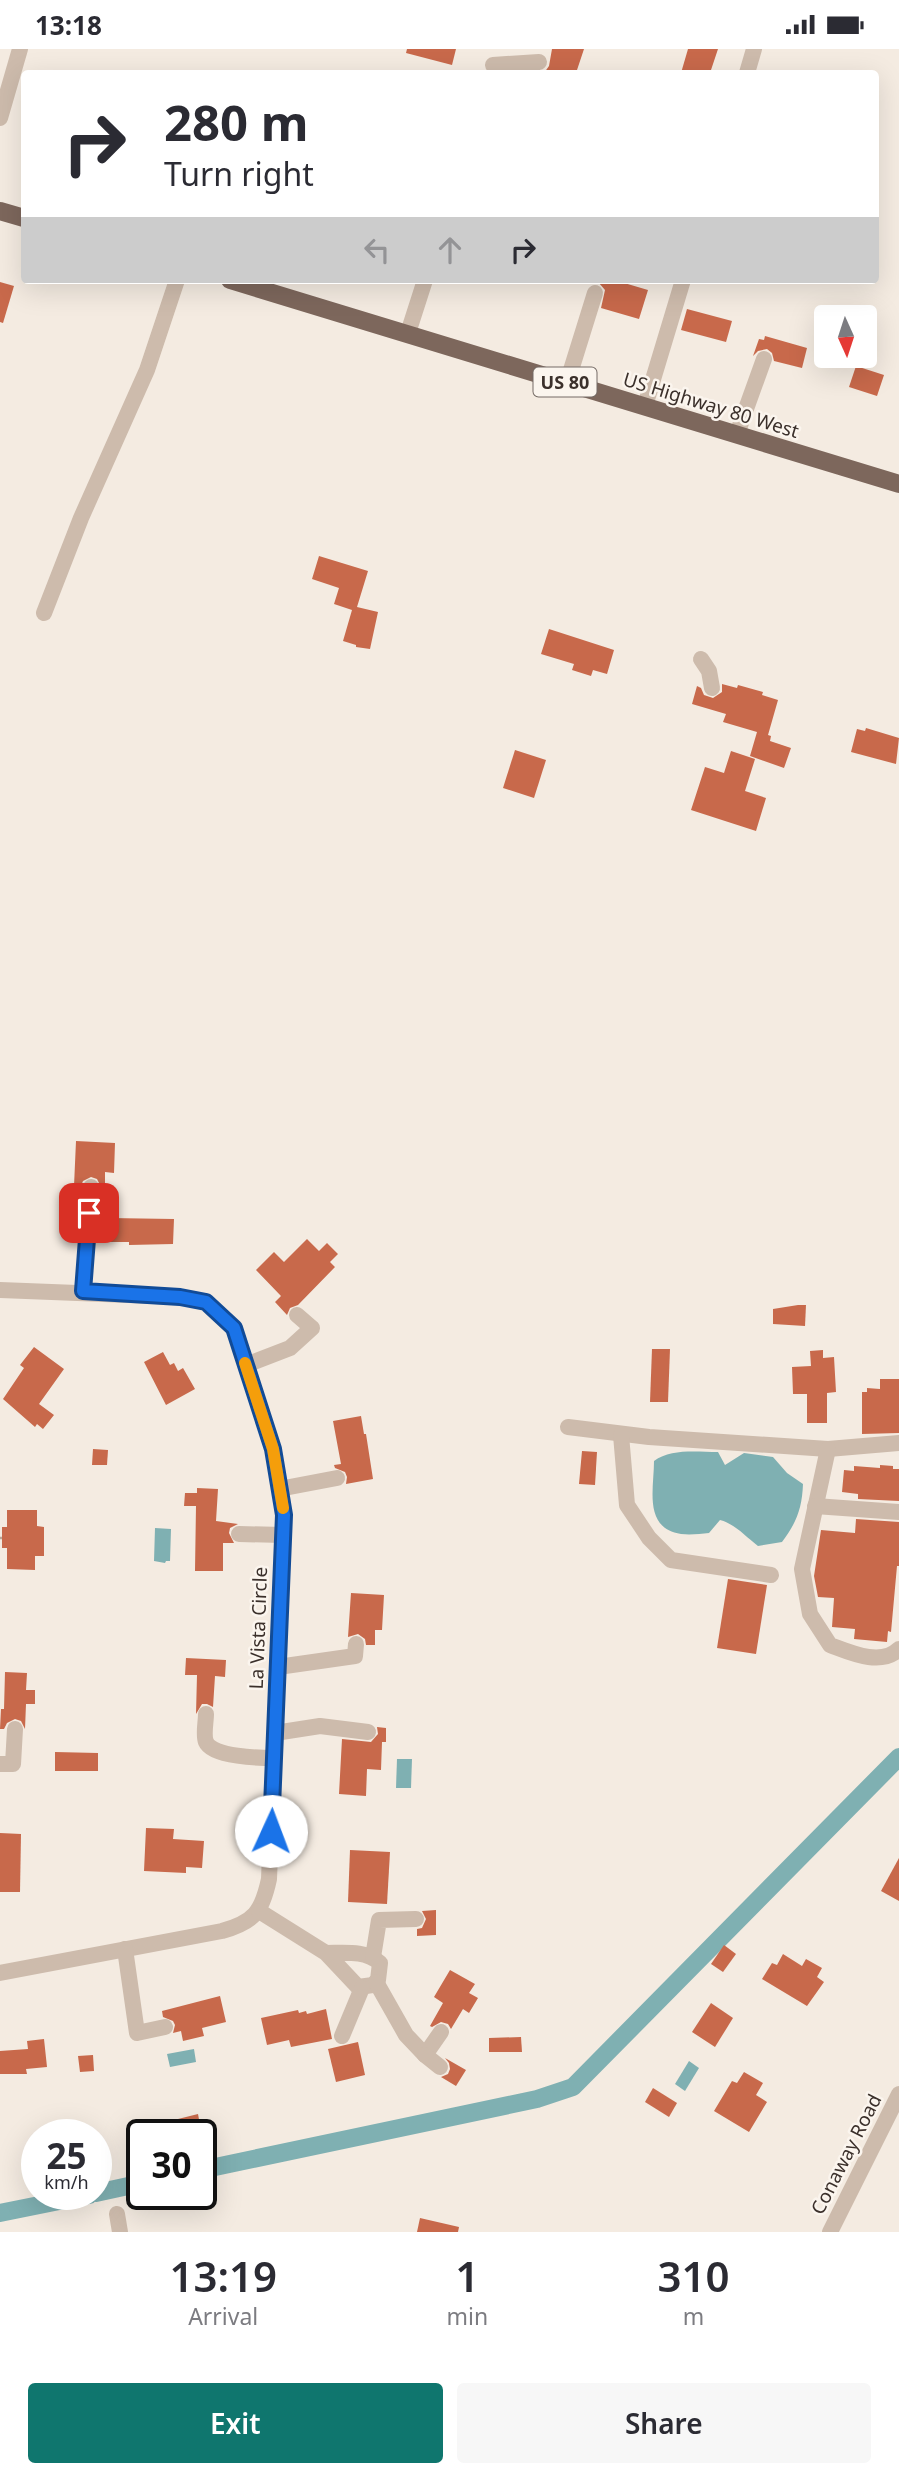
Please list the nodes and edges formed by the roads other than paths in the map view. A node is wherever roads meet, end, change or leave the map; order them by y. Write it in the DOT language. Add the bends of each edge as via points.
graph roads {
  1 [pos="20,49"];
  2 [pos="498,49"];
  3 [pos="754,49"];
  4 [pos="539,62"];
  5 [pos="491,69"];
  6 [pos="748,70"];
  7 [pos="0,118"];
  8 [pos="0,211"];
  9 [pos="21,217"];
  10 [pos="176,284"];
  11 [pos="243,284"];
  12 [pos="424,284"];
  13 [pos="683,284"];
  14 [pos="595,293"];
  15 [pos="408,333"];
  16 [pos="764,359"];
  17 [pos="567,383"];
  18 [pos="645,406"];
  19 [pos="737,434"];
  20 [pos="899,484"];
  21 [pos="44,613"];
  22 [pos="701,659"];
  23 [pos="712,688"];
  24 [pos="91,1187"];
  25 [pos="0,1290"];
  26 [pos="83,1291"];
  27 [pos="297,1315"];
  28 [pos="246,1365"];
  29 [pos="568,1427"];
  30 [pos="621,1435"];
  31 [pos="899,1443"];
  32 [pos="828,1449"];
  33 [pos="337,1478"];
  34 [pos="279,1489"];
  35 [pos="815,1506"];
  36 [pos="899,1512"];
  37 [pos="239,1534"];
  38 [pos="283,1535"];
  39 [pos="771,1575"];
  40 [pos="356,1644"];
  41 [pos="899,1649"];
  42 [pos="278,1667"];
  43 [pos="206,1714"];
  44 [pos="15,1730"];
  45 [pos="368,1732"];
  46 [pos="275,1733"];
  47 [pos="274,1758"];
  48 [pos="0,1764"];
  49 [pos="259,1912"];
  50 [pos="416,1919"];
  51 [pos="125,1949"];
  52 [pos="326,1953"];
  53 [pos="373,1957"];
  54 [pos="0,1973"];
  55 [pos="369,1985"];
  56 [pos="166,2027"];
  57 [pos="441,2032"];
  58 [pos="342,2036"];
  59 [pos="425,2056"];
  60 [pos="440,2067"];
  61 [pos="899,2094"];
  62 [pos="117,2214"];
  63 [pos="120,2232"];
  64 [pos="830,2232"];
  1 -- 7 [label="street"];
  2 -- 5 [label="street"];
  3 -- 6 [label="street"];
  4 -- 5 [label="street"];
  8 -- 9 [label="main road"];
  10 -- 21 [label="street" via="147,370"];
  11 -- 15 [label="main road, US Highway 80 West / US 80"];
  12 -- 15 [label="street"];
  13 -- 18 [label="street"];
  14 -- 17 [label="street"];
  15 -- 17 [label="main road, US Highway 80 West / US 80"];
  16 -- 19 [label="street"];
  17 -- 18 [label="main road, US Highway 80 West / US 80"];
  18 -- 19 [label="main road, US Highway 80 West / US 80"];
  19 -- 20 [label="main road, US Highway 80 West / US 80"];
  22 -- 23 [label="street"];
  24 -- 26 [label="street"];
  25 -- 26 [label="street, La Vista Circle"];
  26 -- 28 [label="street, La Vista Circle" via="206,1302 234,1328"];
  27 -- 28 [label="street" via="312,1328 290,1348"];
  28 -- 34 [label="street, La Vista Circle" via="273,1449"];
  29 -- 30 [label="street"];
  30 -- 32 [label="street"];
  30 -- 39 [label="street" via="627,1505 671,1560"];
  31 -- 32 [label="street"];
  32 -- 35 [label="street"];
  33 -- 34 [label="street"];
  34 -- 38 [label="street, La Vista Circle"];
  35 -- 36 [label="street"];
  35 -- 41 [label="street" via="802,1569 810,1614 830,1645 873,1658"];
  37 -- 38 [label="street"];
  38 -- 42 [label="street, La Vista Circle"];
  40 -- 42 [label="street" via="355,1656"];
  42 -- 46 [label="street, La Vista Circle"];
  43 -- 47 [label="street" via="206,1742 211,1748 249,1758"];
  44 -- 48 [label="street" via="13,1764"];
  45 -- 46 [label="street" via="320,1726"];
  46 -- 47 [label="street, La Vista Circle"];
  47 -- 49 [label="street, La Vista Circle" via="270,1879"];
  49 -- 51 [label="street" via="229,1929"];
  49 -- 52 [label="street"];
  50 -- 53 [label="street" via="379,1912"];
  51 -- 54 [label="street"];
  51 -- 56 [label="street" via="137,2033"];
  52 -- 53 [label="street"];
  52 -- 55 [label="street" via="358,1987"];
  53 -- 55 [label="street" via="381,1971"];
  55 -- 58 [label="street"];
  55 -- 59 [label="street"];
  57 -- 59 [label="street"];
  59 -- 60 [label="street"];
  61 -- 64 [label="street, Conaway Road"];
  62 -- 63 [label="street"];
}
